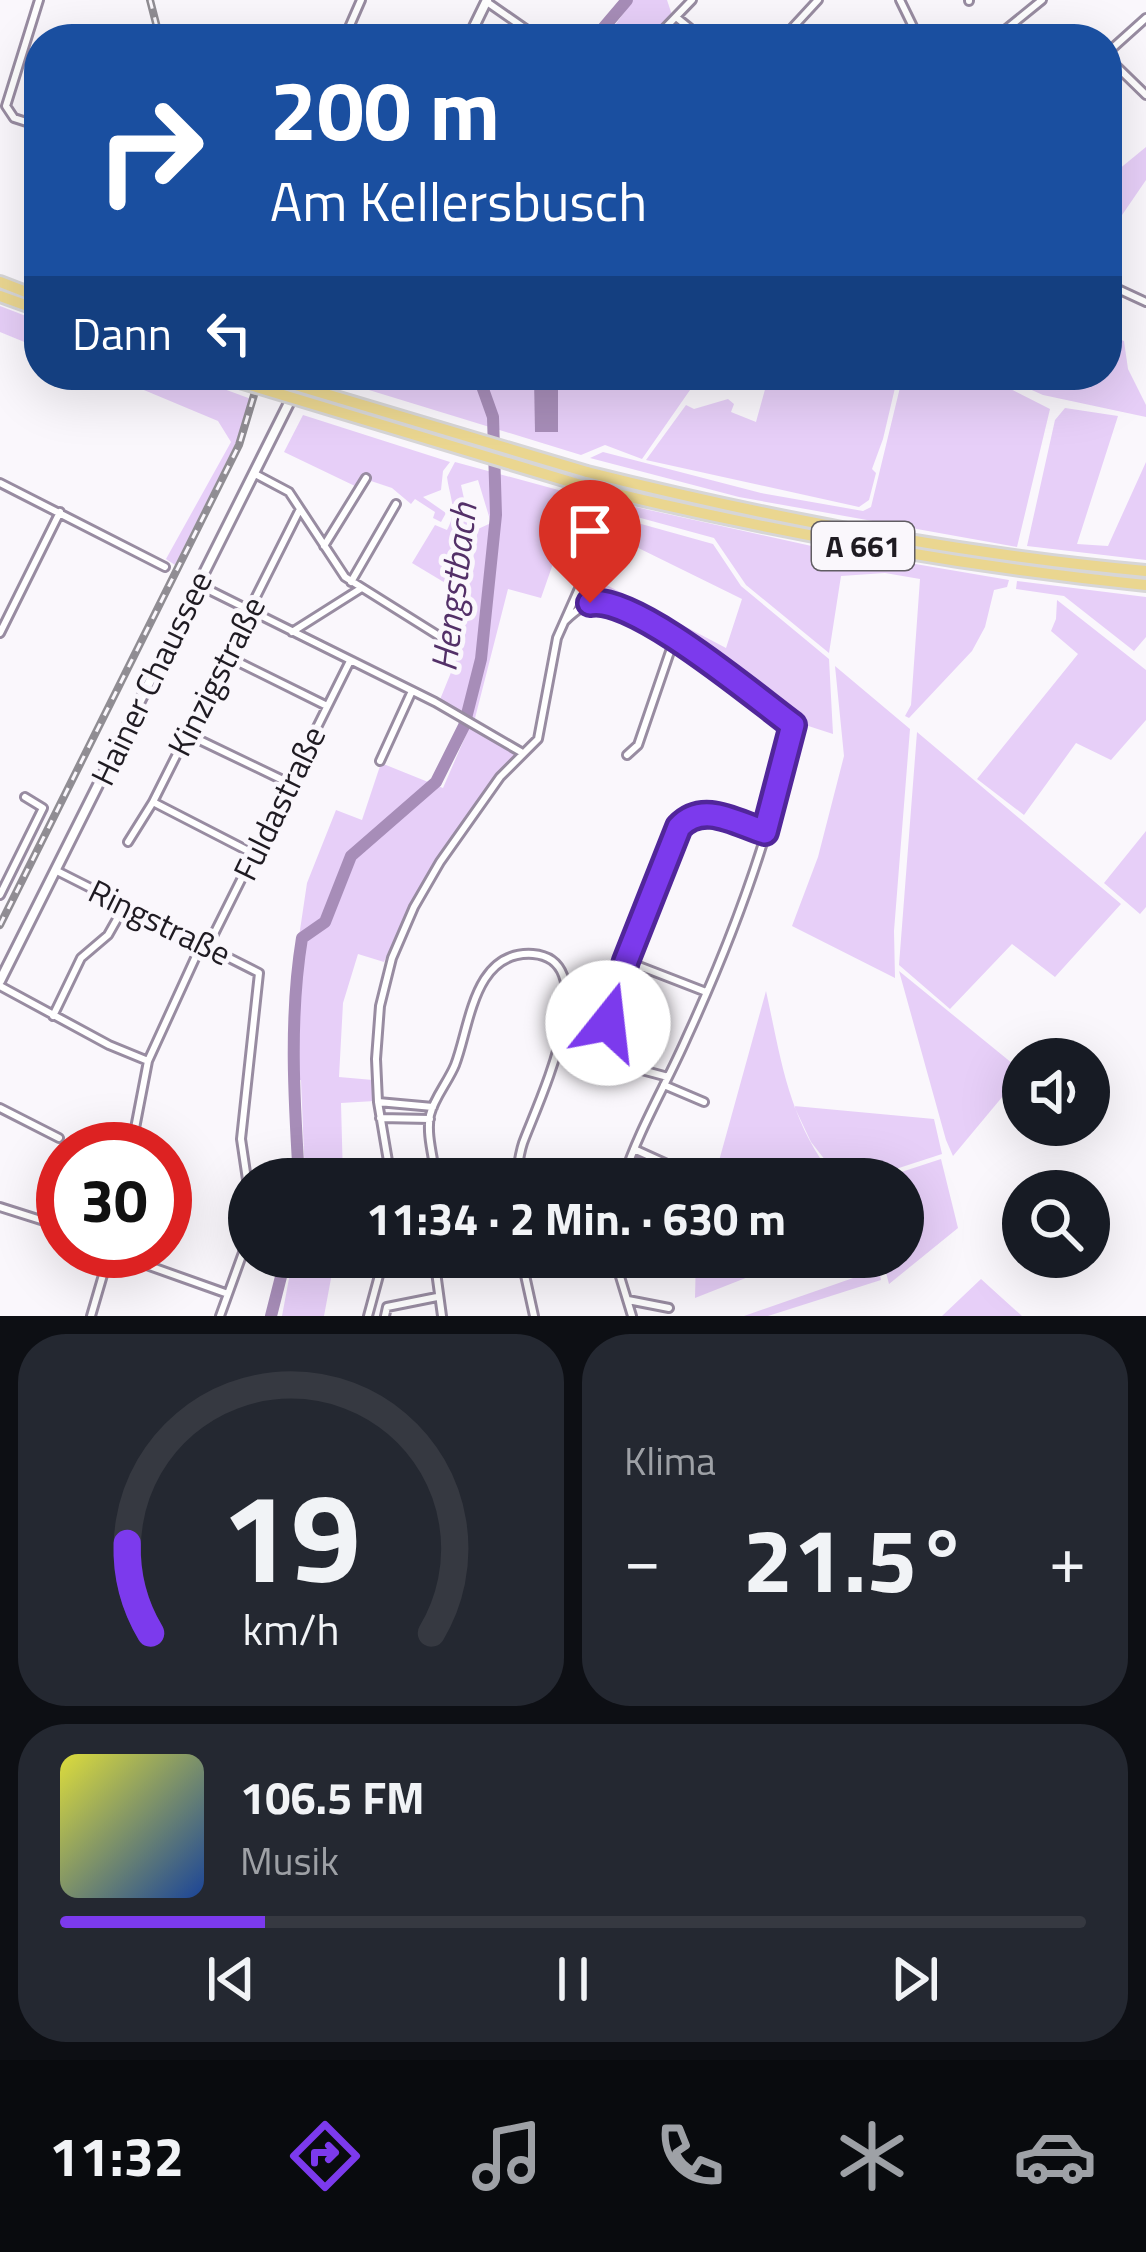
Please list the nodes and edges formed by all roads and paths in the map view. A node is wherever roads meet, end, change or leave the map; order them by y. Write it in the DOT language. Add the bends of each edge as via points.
graph roads {
  1 [pos="692,0"];
  2 [pos="818,0"];
  3 [pos="1042,0"];
  4 [pos="487,1"];
  5 [pos="676,17"];
  6 [pos="1146,18"];
  7 [pos="519,24"];
  8 [pos="669,24"];
  9 [pos="685,24"];
  10 [pos="797,24"];
  11 [pos="1012,24"];
  12 [pos="1122,41"];
  13 [pos="24,50"];
  14 [pos="1122,70"];
  15 [pos="1146,95"];
  16 [pos="24,121"];
  17 [pos="266,390"];
  18 [pos="296,390"];
  19 [pos="312,390"];
  20 [pos="255,474"];
  21 [pos="366,478"];
  22 [pos="0,483"];
  23 [pos="396,504"];
  24 [pos="300,509"];
  25 [pos="60,512"];
  26 [pos="324,546"];
  27 [pos="598,547"];
  28 [pos="165,567"];
  29 [pos="1146,571"];
  30 [pos="351,582"];
  31 [pos="197,584"];
  32 [pos="1146,585"];
  33 [pos="362,588"];
  34 [pos="249,611"];
  35 [pos="565,621"];
  36 [pos="292,632"];
  37 [pos="0,633"];
  38 [pos="675,637"];
  39 [pos="447,640"];
  40 [pos="226,656"];
  41 [pos="350,661"];
  42 [pos="412,691"];
  43 [pos="327,706"];
  44 [pos="187,734"];
  45 [pos="521,752"];
  46 [pos="627,755"];
  47 [pos="380,760"];
  48 [pos="289,783"];
  49 [pos="25,797"];
  50 [pos="153,802"];
  51 [pos="765,832"];
  52 [pos="128,842"];
  53 [pos="254,854"];
  54 [pos="55,871"];
  55 [pos="0,895"];
  56 [pos="125,905"];
  57 [pos="205,944"];
  58 [pos="626,961"];
  59 [pos="0,984"];
  60 [pos="706,992"];
  61 [pos="53,1016"];
  62 [pos="559,1048"];
  63 [pos="600,1057"];
  64 [pos="148,1061"];
  65 [pos="666,1081"];
  66 [pos="378,1102"];
  67 [pos="704,1102"];
  68 [pos="433,1107"];
  69 [pos="0,1108"];
  70 [pos="380,1118"];
  71 [pos="430,1119"];
  72 [pos="136,1122"];
  73 [pos="36,1126"];
  74 [pos="634,1149"];
  75 [pos="243,1158"];
  76 [pos="387,1158"];
  77 [pos="434,1158"];
  78 [pos="520,1158"];
  79 [pos="631,1158"];
  80 [pos="654,1158"];
  81 [pos="0,1208"];
  82 [pos="36,1219"];
  83 [pos="102,1278"];
  84 [pos="184,1278"];
  85 [pos="234,1278"];
  86 [pos="378,1278"];
  87 [pos="435,1278"];
  88 [pos="526,1278"];
  89 [pos="621,1278"];
  90 [pos="228,1294"];
  91 [pos="436,1297"];
  92 [pos="628,1300"];
  93 [pos="669,1308"];
  94 [pos="91,1316"];
  95 [pos="220,1316"];
  96 [pos="368,1316"];
  97 [pos="385,1316"];
  98 [pos="442,1316"];
  99 [pos="534,1316"];
  100 [pos="632,1316"];
  1 -- 5 [label="street"];
  2 -- 10 [label="street"];
  3 -- 11 [label="street"];
  4 -- 7 [label="street"];
  5 -- 8 [label="street"];
  5 -- 9 [label="street"];
  6 -- 12 [label="street"];
  13 -- 16 [label="street" via="7,106"];
  14 -- 15 [label="street"];
  17 -- 32 [label="highway, A 661, bridge" via="584,486 741,522"];
  18 -- 20 [label="street, Hainer Chaussee"];
  19 -- 29 [label="highway, A 661, bridge" via="587,472 746,509"];
  20 -- 24 [label="street" via="284,488"];
  20 -- 31 [label="street, Hainer Chaussee"];
  21 -- 26 [label="street"];
  22 -- 25 [label="street"];
  23 -- 30 [label="street"];
  24 -- 26 [label="street"];
  24 -- 34 [label="street, Kinzigstraße"];
  25 -- 28 [label="street"];
  25 -- 37 [label="street"];
  26 -- 30 [label="street"];
  27 -- 35 [label="street"];
  30 -- 33 [label="street"];
  31 -- 34 [label="street"];
  31 -- 54 [label="street, Hainer Chaussee"];
  33 -- 36 [label="street"];
  33 -- 39 [label="street"];
  34 -- 36 [label="street"];
  34 -- 40 [label="street, Kinzigstraße"];
  35 -- 38 [label="street" via="604,602"];
  35 -- 45 [label="street" via="541,731"];
  36 -- 41 [label="street"];
  38 -- 46 [label="street" via="645,728"];
  38 -- 51 [label="street" via="793,725"];
  40 -- 43 [label="street"];
  40 -- 44 [label="street, Kinzigstraße"];
  41 -- 42 [label="street"];
  41 -- 43 [label="street, Fuldastraße"];
  42 -- 45 [label="street"];
  42 -- 47 [label="street"];
  43 -- 48 [label="street, Fuldastraße"];
  44 -- 48 [label="street"];
  44 -- 50 [label="street, Kinzigstraße"];
  45 -- 66 [label="street" via="440,862 400,936 380,1006"];
  48 -- 53 [label="street, Fuldastraße"];
  49 -- 55 [label="street" via="43,808"];
  50 -- 52 [label="street, Kinzigstraße"];
  50 -- 53 [label="street"];
  51 -- 58 [label="street" via="706,813 681,823"];
  51 -- 60 [label="street"];
  53 -- 57 [label="street, Fuldastraße"];
  54 -- 56 [label="street, Ringstraße"];
  54 -- 59 [label="street, Hainer Chaussee"];
  56 -- 57 [label="street, Ringstraße"];
  56 -- 61 [label="street" via="108,935 81,958"];
  57 -- 64 [label="street, Fuldastraße"];
  57 -- 75 [label="street, Ringstraße" via="260,974"];
  58 -- 60 [label="street"];
  58 -- 63 [label="street"];
  59 -- 61 [label="street"];
  60 -- 65 [label="street"];
  61 -- 64 [label="street"];
  62 -- 63 [label="street"];
  62 -- 68 [label="street" via="566,1004 558,970 539,955 507,961 476,992 457,1060"];
  62 -- 78 [label="street"];
  63 -- 65 [label="street"];
  64 -- 72 [label="street, Fuldastraße"];
  65 -- 67 [label="street"];
  65 -- 74 [label="street"];
  66 -- 68 [label="street"];
  66 -- 70 [label="street"];
  68 -- 71 [label="street"];
  69 -- 73 [label="street"];
  70 -- 71 [label="street"];
  70 -- 76 [label="street"];
  71 -- 77 [label="street"];
  74 -- 79 [label="street"];
  74 -- 80 [label="street"];
  81 -- 82 [label="street"];
  83 -- 94 [label="street"];
  84 -- 90 [label="street"];
  85 -- 90 [label="street"];
  86 -- 96 [label="street"];
  87 -- 91 [label="street"];
  88 -- 99 [label="street"];
  89 -- 92 [label="street"];
  90 -- 95 [label="street"];
  91 -- 97 [label="street" via="387,1307"];
  91 -- 98 [label="street"];
  92 -- 93 [label="street"];
  92 -- 100 [label="street"];
}
